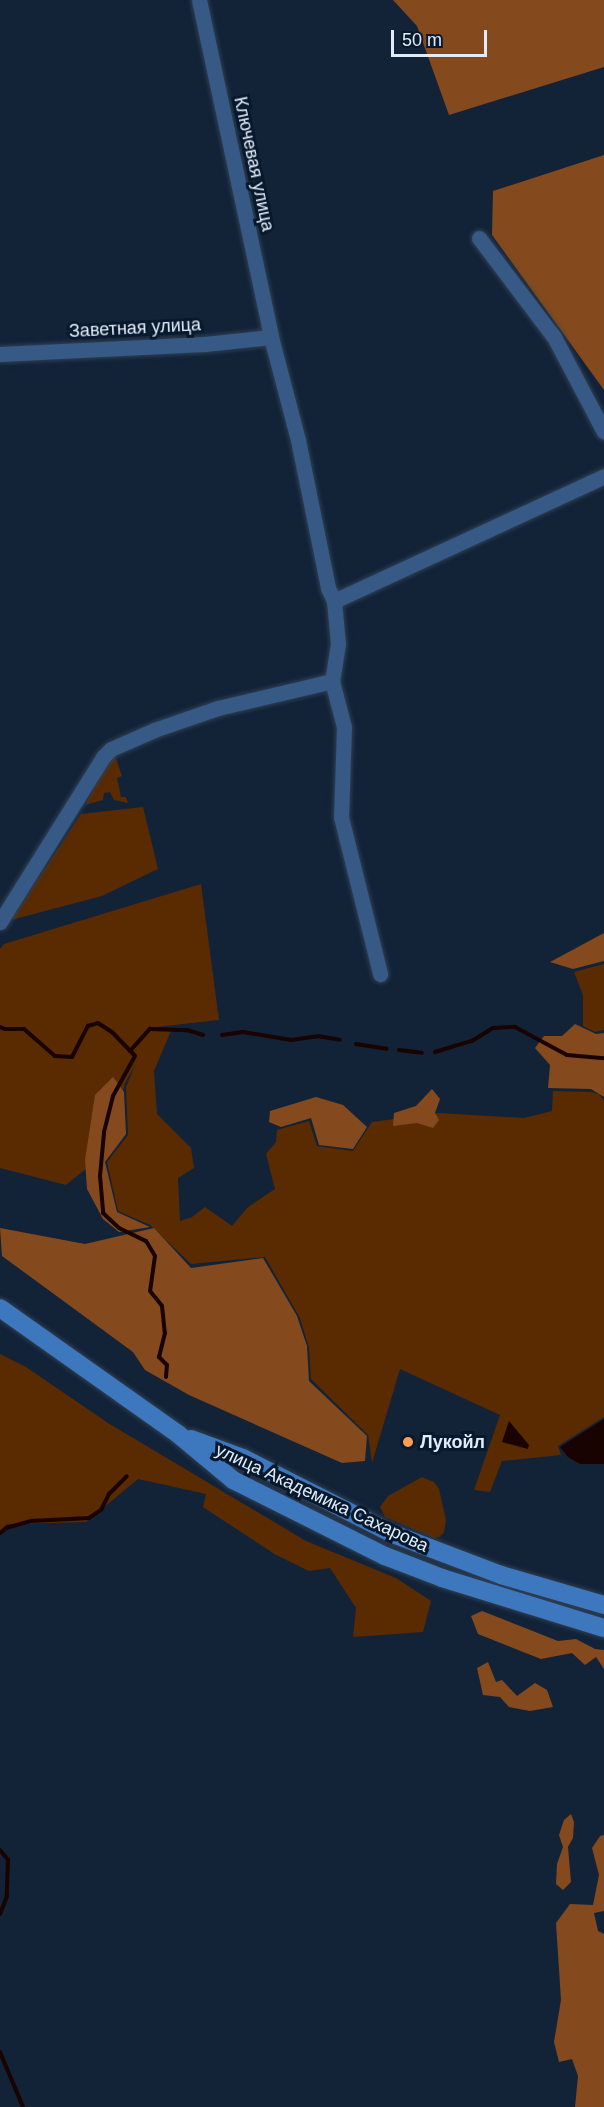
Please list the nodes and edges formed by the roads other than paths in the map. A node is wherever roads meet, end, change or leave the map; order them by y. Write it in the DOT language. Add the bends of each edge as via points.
graph roads {
  1 [pos="199,0"];
  2 [pos="478,238"];
  3 [pos="271,337"];
  4 [pos="0,354"];
  5 [pos="604,432"];
  6 [pos="604,476"];
  7 [pos="334,601"];
  8 [pos="332,681"];
  9 [pos="0,922"];
  10 [pos="380,974"];
  11 [pos="0,1308"];
  12 [pos="178,1434"];
  13 [pos="604,1605"];
  14 [pos="604,1628"];
  1 -- 3 [label="street, Ключевая улица"];
  2 -- 5 [label="street" via="554,337"];
  3 -- 4 [label="street, Заветная улица"];
  3 -- 7 [label="street, Ключевая улица"];
  6 -- 7 [label="street"];
  7 -- 8 [label="street, Ключевая улица" via="338,644"];
  8 -- 9 [label="street" via="218,708 111,749"];
  8 -- 10 [label="street" via="344,727 341,817"];
  11 -- 12 [label="main road, улица Академика Сахарова"];
  12 -- 13 [label="main road, улица Академика Сахарова" via="243,1458 393,1534 501,1575"];
  12 -- 14 [label="main road, улица Академика Сахарова" via="233,1480 385,1556 463,1585"];
}
